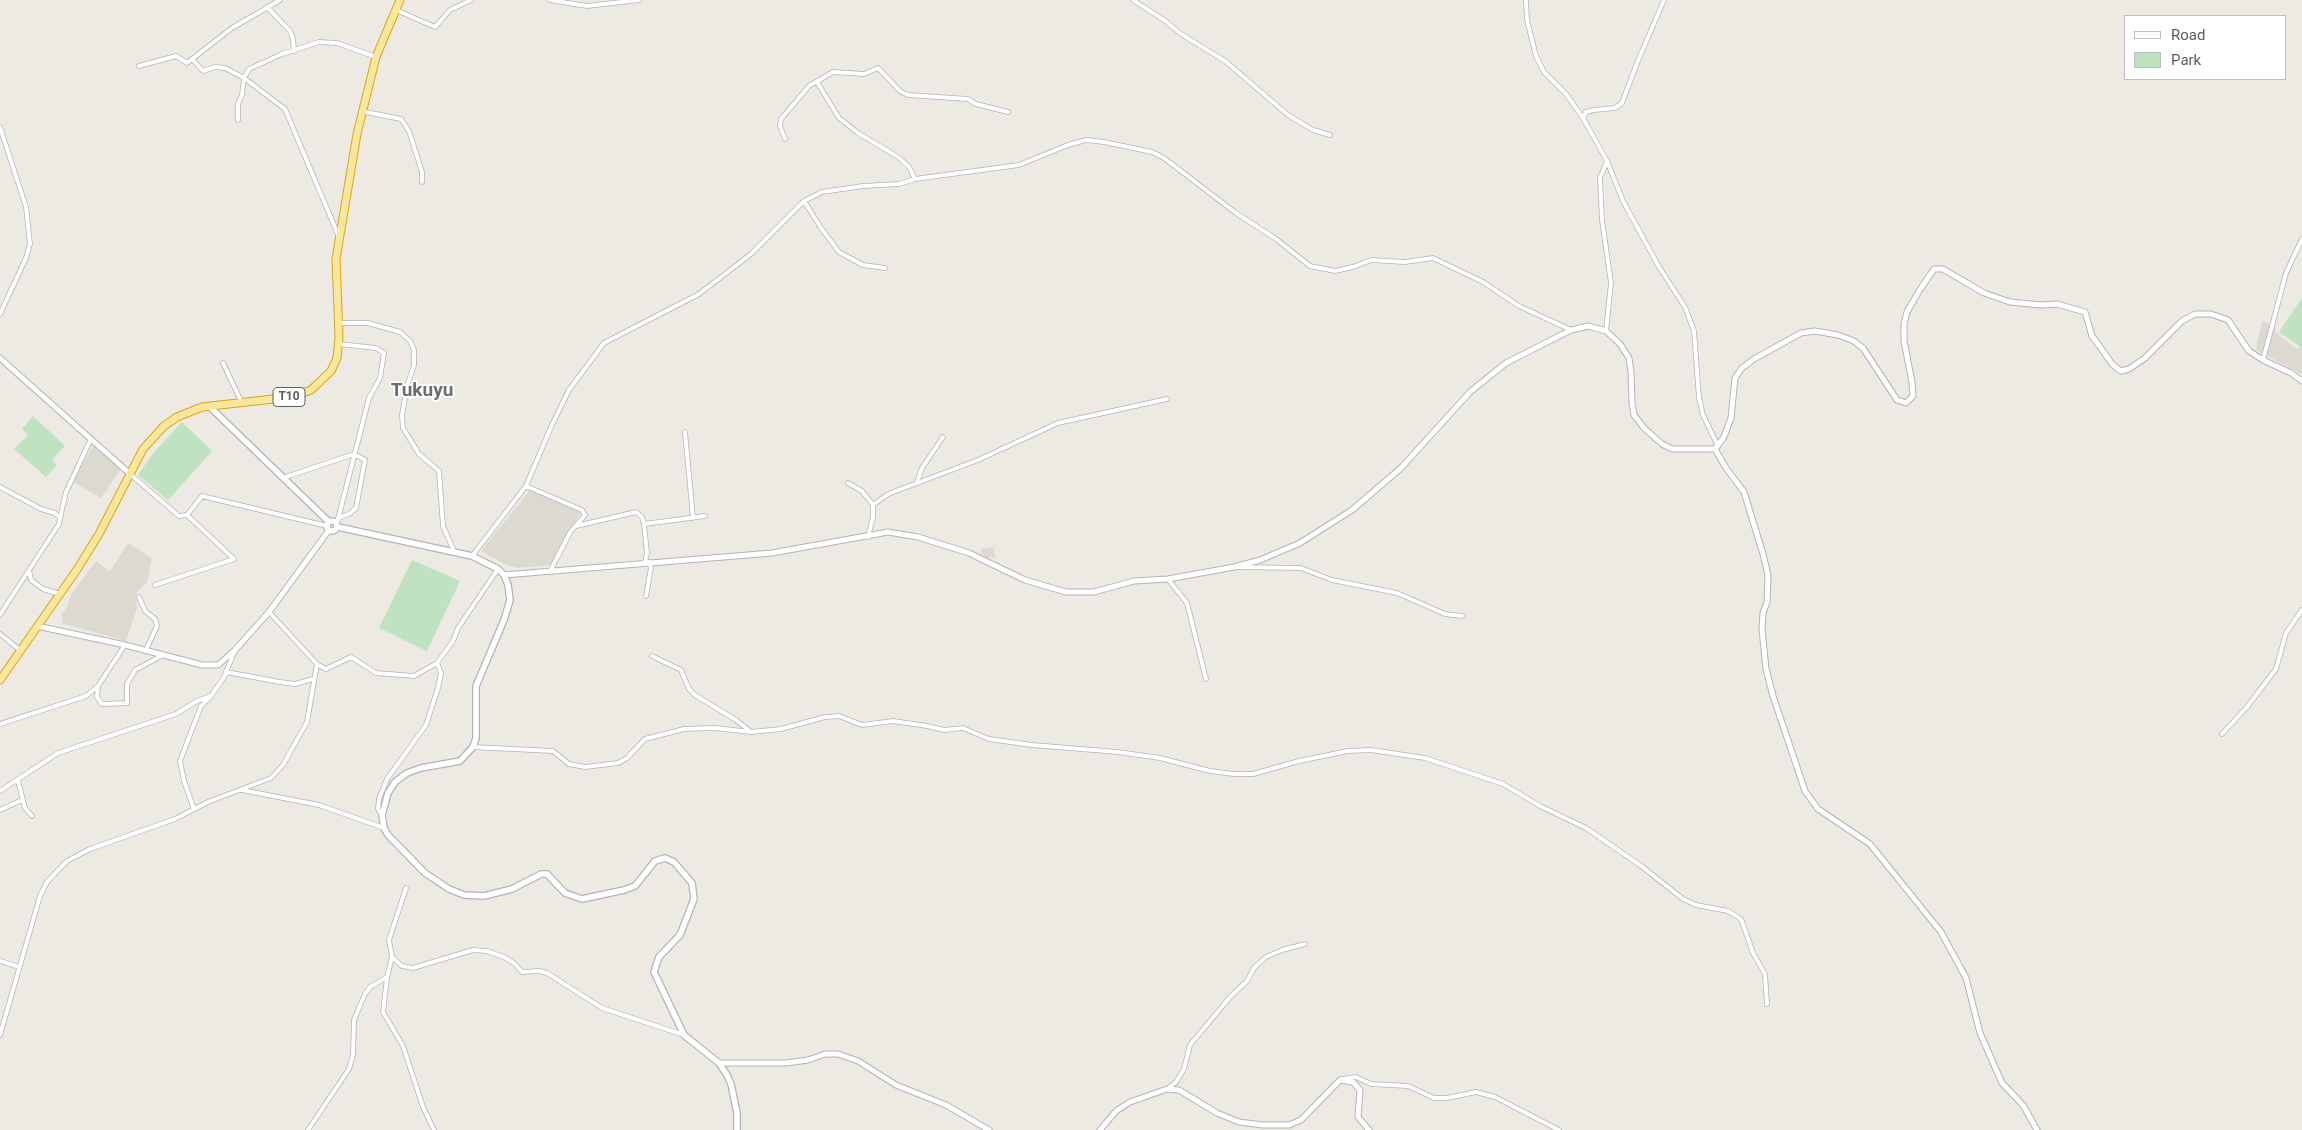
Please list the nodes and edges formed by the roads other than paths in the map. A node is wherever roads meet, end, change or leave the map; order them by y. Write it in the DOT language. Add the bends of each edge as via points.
graph roads {
  1 [pos="280,0"];
  2 [pos="400,0"];
  3 [pos="471,0"];
  4 [pos="550,0"];
  5 [pos="639,0"];
  6 [pos="1133,0"];
  7 [pos="1526,0"];
  8 [pos="1664,0"];
  9 [pos="268,7"];
  10 [pos="396,10"];
  11 [pos="294,51"];
  12 [pos="376,57"];
  13 [pos="192,59"];
  14 [pos="139,66"];
  15 [pos="244,78"];
  16 [pos="817,82"];
  17 [pos="361,112"];
  18 [pos="1008,112"];
  19 [pos="1583,118"];
  20 [pos="238,120"];
  21 [pos="0,127"];
  22 [pos="1330,135"];
  23 [pos="784,139"];
  24 [pos="1607,162"];
  25 [pos="915,179"];
  26 [pos="422,182"];
  27 [pos="804,202"];
  28 [pos="339,237"];
  29 [pos="2302,239"];
  30 [pos="885,268"];
  31 [pos="0,314"];
  32 [pos="339,323"];
  33 [pos="1571,330"];
  34 [pos="1606,331"];
  35 [pos="339,344"];
  36 [pos="0,358"];
  37 [pos="2263,360"];
  38 [pos="223,363"];
  39 [pos="2302,381"];
  40 [pos="1167,399"];
  41 [pos="241,401"];
  42 [pos="209,406"];
  43 [pos="685,432"];
  44 [pos="943,436"];
  45 [pos="91,439"];
  46 [pos="1716,448"];
  47 [pos="354,454"];
  48 [pos="129,473"];
  49 [pos="283,478"];
  50 [pos="917,482"];
  51 [pos="848,483"];
  52 [pos="526,486"];
  53 [pos="0,487"];
  54 [pos="873,505"];
  55 [pos="187,515"];
  56 [pos="705,516"];
  57 [pos="60,518"];
  58 [pos="694,518"];
  59 [pos="337,522"];
  60 [pos="644,524"];
  61 [pos="328,526"];
  62 [pos="576,526"];
  63 [pos="868,537"];
  64 [pos="454,551"];
  65 [pos="472,556"];
  66 [pos="647,562"];
  67 [pos="1234,567"];
  68 [pos="498,568"];
  69 [pos="29,570"];
  70 [pos="550,571"];
  71 [pos="504,575"];
  72 [pos="1168,579"];
  73 [pos="155,585"];
  74 [pos="60,594"];
  75 [pos="646,596"];
  76 [pos="139,598"];
  77 [pos="2302,610"];
  78 [pos="269,612"];
  79 [pos="0,615"];
  80 [pos="1462,616"];
  81 [pos="37,626"];
  82 [pos="0,634"];
  83 [pos="125,645"];
  84 [pos="21,650"];
  85 [pos="146,650"];
  86 [pos="235,650"];
  87 [pos="163,655"];
  88 [pos="652,656"];
  89 [pos="437,663"];
  90 [pos="317,664"];
  91 [pos="226,672"];
  92 [pos="313,679"];
  93 [pos="1206,679"];
  94 [pos="0,680"];
  95 [pos="98,686"];
  96 [pos="211,696"];
  97 [pos="0,724"];
  98 [pos="751,732"];
  99 [pos="2222,734"];
  100 [pos="473,747"];
  101 [pos="18,781"];
  102 [pos="242,790"];
  103 [pos="0,791"];
  104 [pos="22,800"];
  105 [pos="194,809"];
  106 [pos="0,810"];
  107 [pos="382,815"];
  108 [pos="32,816"];
  109 [pos="384,828"];
  110 [pos="406,888"];
  111 [pos="1305,944"];
  112 [pos="392,957"];
  113 [pos="0,961"];
  114 [pos="19,967"];
  115 [pos="387,976"];
  116 [pos="1767,1004"];
  117 [pos="0,1035"];
  118 [pos="684,1035"];
  119 [pos="719,1063"];
  120 [pos="1340,1080"];
  121 [pos="1167,1089"];
  122 [pos="308,1130"];
  123 [pos="434,1130"];
  124 [pos="737,1130"];
  125 [pos="989,1130"];
  126 [pos="1100,1130"];
  127 [pos="1369,1130"];
  128 [pos="1560,1130"];
  129 [pos="2038,1130"];
  1 -- 9 [label="street"];
  2 -- 10 [label="highway, T10"];
  3 -- 10 [label="street" via="450,10 435,27"];
  4 -- 5 [label="street" via="587,6"];
  6 -- 22 [label="street" via="1225,61 1288,115 1313,130"];
  7 -- 19 [label="street" via="1527,20 1536,56 1544,72 1566,94"];
  8 -- 19 [label="street" via="1622,103 1615,108 1586,112"];
  9 -- 11 [label="street" via="290,31"];
  9 -- 13 [label="street" via="232,28"];
  10 -- 12 [label="highway, T10"];
  11 -- 12 [label="street" via="320,42 337,43"];
  11 -- 15 [label="street" via="249,69"];
  12 -- 17 [label="highway, T10"];
  13 -- 14 [label="street" via="187,63 176,56 166,57"];
  13 -- 15 [label="street" via="203,71 225,68"];
  15 -- 20 [label="street"];
  15 -- 28 [label="street" via="285,109"];
  16 -- 18 [label="street" via="833,72 864,74 878,68 908,95 968,99"];
  16 -- 23 [label="street" via="781,119"];
  16 -- 25 [label="street" via="839,118 898,157 910,167"];
  17 -- 26 [label="street" via="401,118 409,132 422,172"];
  17 -- 28 [label="highway, T10"];
  19 -- 24 [label="street"];
  21 -- 31 [label="street" via="26,206 30,244"];
  24 -- 34 [label="street" via="1600,178 1611,283"];
  24 -- 46 [label="street" via="1632,218 1685,307 1694,331 1699,398"];
  25 -- 27 [label="street" via="899,184 822,192"];
  25 -- 33 [label="street" via="1019,165 1086,140 1152,152 1192,177 1310,266 1335,271 1371,260 1405,262 1433,258 1482,282 1519,306"];
  27 -- 30 [label="street" via="839,252 863,265"];
  27 -- 52 [label="street" via="750,254 699,294 604,343 569,390"];
  28 -- 32 [label="highway, T10" via="336,259"];
  29 -- 37 [label="street" via="2286,273"];
  32 -- 35 [label="highway, T10"];
  32 -- 64 [label="street" via="368,322 400,332 412,346 414,365 405,396 403,428 410,443 438,471 443,526"];
  33 -- 34 [label="street" via="1588,326"];
  33 -- 67 [label="street" via="1506,363 1470,392 1401,468 1352,510 1300,543"];
  34 -- 46 [label="street" via="1629,358 1634,415 1644,428 1672,449"];
  35 -- 41 [label="highway, T10" via="331,371 311,390 291,397"];
  35 -- 47 [label="street" via="376,348 384,353 380,378 369,398"];
  36 -- 45 [label="street"];
  37 -- 39 [label="street"];
  37 -- 46 [label="street" via="2249,351 2228,320 2211,314 2195,314 2182,321 2145,358 2121,371 2112,365 2092,336 2086,312 2057,304 2010,302 1984,293 1943,268 1934,269 1907,312 1904,324 1912,382 1912,396 1906,403 1897,400 1863,348 1854,341 1815,331 1801,333 1742,368 1735,378 1731,418 1724,438"];
  38 -- 41 [label="street"];
  40 -- 50 [label="street" via="1058,423 978,460"];
  41 -- 42 [label="highway, T10"];
  42 -- 48 [label="highway, T10" via="177,416 164,426 143,449"];
  42 -- 49 [label="main road"];
  43 -- 58 [label="street"];
  44 -- 50 [label="street" via="922,468"];
  45 -- 48 [label="street"];
  45 -- 57 [label="street" via="66,492"];
  46 -- 129 [label="street" via="1744,492 1763,554 1768,575 1762,629 1766,669 1805,790 1818,809 1870,844 1941,932 1966,978 1980,1033 2002,1083 2023,1105"];
  47 -- 49 [label="street"];
  47 -- 59 [label="street"];
  47 -- 59 [label="street" via="366,462 359,502 353,512"];
  48 -- 55 [label="street" via="179,516"];
  48 -- 74 [label="highway, T10" via="99,534"];
  49 -- 61 [label="main road"];
  50 -- 54 [label="street" via="888,494"];
  51 -- 54 [label="street" via="862,491"];
  52 -- 62 [label="street" via="582,510 585,515"];
  52 -- 65 [label="street"];
  53 -- 57 [label="street"];
  54 -- 63 [label="street"];
  55 -- 61 [label="street" via="202,496"];
  55 -- 73 [label="street" via="234,559"];
  56 -- 58 [label="street"];
  57 -- 69 [label="street"];
  58 -- 60 [label="street"];
  59 -- 61 [label="main road"];
  59 -- 61 [label="main road" via="335,531"];
  59 -- 64 [label="main road"];
  60 -- 62 [label="street" via="636,512"];
  60 -- 66 [label="street"];
  61 -- 78 [label="street"];
  62 -- 70 [label="street"];
  63 -- 66 [label="street" via="772,553"];
  63 -- 72 [label="street" via="888,532 918,537 969,553 1024,580 1066,592 1094,592 1134,581"];
  64 -- 65 [label="main road"];
  65 -- 68 [label="main road"];
  66 -- 70 [label="street"];
  66 -- 75 [label="street" via="651,568"];
  67 -- 72 [label="street"];
  67 -- 80 [label="street" via="1301,568 1332,580 1398,593 1445,614"];
  68 -- 71 [label="main road"];
  68 -- 89 [label="street"];
  69 -- 74 [label="street" via="31,580 43,589"];
  69 -- 79 [label="street"];
  70 -- 71 [label="street"];
  71 -- 100 [label="main road" via="510,600 476,686 476,738"];
  72 -- 93 [label="street" via="1187,603"];
  74 -- 81 [label="highway, T10"];
  76 -- 85 [label="street" via="158,626"];
  77 -- 99 [label="street" via="2286,633 2276,669"];
  78 -- 86 [label="street"];
  78 -- 90 [label="street"];
  81 -- 83 [label="street"];
  81 -- 84 [label="highway, T10"];
  82 -- 84 [label="street"];
  83 -- 85 [label="street"];
  83 -- 95 [label="street"];
  84 -- 94 [label="highway, T10"];
  85 -- 87 [label="street"];
  86 -- 87 [label="street" via="218,665 202,665"];
  86 -- 91 [label="street"];
  87 -- 95 [label="street" via="135,670 127,684 127,702 102,704 97,697"];
  88 -- 98 [label="street" via="681,670 695,695"];
  89 -- 90 [label="street" via="414,676 376,673 351,657 326,670"];
  89 -- 107 [label="street" via="441,674 426,725 387,779 379,799 378,809"];
  90 -- 92 [label="street"];
  91 -- 92 [label="street" via="295,684"];
  91 -- 96 [label="street"];
  92 -- 102 [label="street" via="307,722 283,765 271,778"];
  95 -- 97 [label="street" via="86,696"];
  96 -- 101 [label="street" via="176,714 58,753"];
  96 -- 105 [label="street" via="201,706 180,761"];
  98 -- 100 [label="street" via="684,729 645,739 618,763 585,766 569,764 553,751"];
  98 -- 116 [label="street" via="839,716 862,725 893,722 944,730 963,728 989,738 1152,756 1234,774 1262,772 1348,751 1371,750 1425,758 1503,784 1586,828 1682,899 1728,911 1741,919 1764,974"];
  100 -- 107 [label="main road" via="460,761 421,768 395,782 388,792"];
  101 -- 103 [label="street"];
  101 -- 104 [label="street"];
  102 -- 105 [label="street"];
  102 -- 109 [label="street" via="319,805"];
  104 -- 106 [label="street"];
  104 -- 108 [label="street"];
  105 -- 114 [label="street" via="67,861 46,882"];
  107 -- 109 [label="main road"];
  109 -- 118 [label="main road" via="425,874 464,895 493,894 547,874 565,893 582,899 635,886 655,861 665,858 674,862 692,883 694,899 680,935 659,957 654,972"];
  110 -- 112 [label="street" via="389,940"];
  111 -- 121 [label="street" via="1266,957 1254,968 1247,981 1190,1045 1184,1070"];
  112 -- 115 [label="street"];
  112 -- 118 [label="street" via="402,966 413,968 473,950 487,951 510,960 522,972 547,973 602,1008"];
  113 -- 114 [label="street"];
  114 -- 117 [label="street"];
  115 -- 122 [label="street" via="365,994 354,1020 353,1055 349,1068"];
  115 -- 123 [label="street" via="383,1012 403,1046 422,1107"];
  118 -- 119 [label="main road"];
  119 -- 124 [label="main road" via="731,1084"];
  119 -- 125 [label="street" via="786,1063 838,1054 858,1061 896,1085 946,1105"];
  120 -- 121 [label="street" via="1300,1120 1289,1124 1240,1122 1179,1090"];
  120 -- 127 [label="street" via="1353,1082 1360,1090 1358,1117"];
  120 -- 128 [label="street" via="1356,1077 1371,1084 1408,1086 1434,1098 1476,1092 1495,1097"];
  121 -- 126 [label="street" via="1130,1102 1116,1111"];
}
